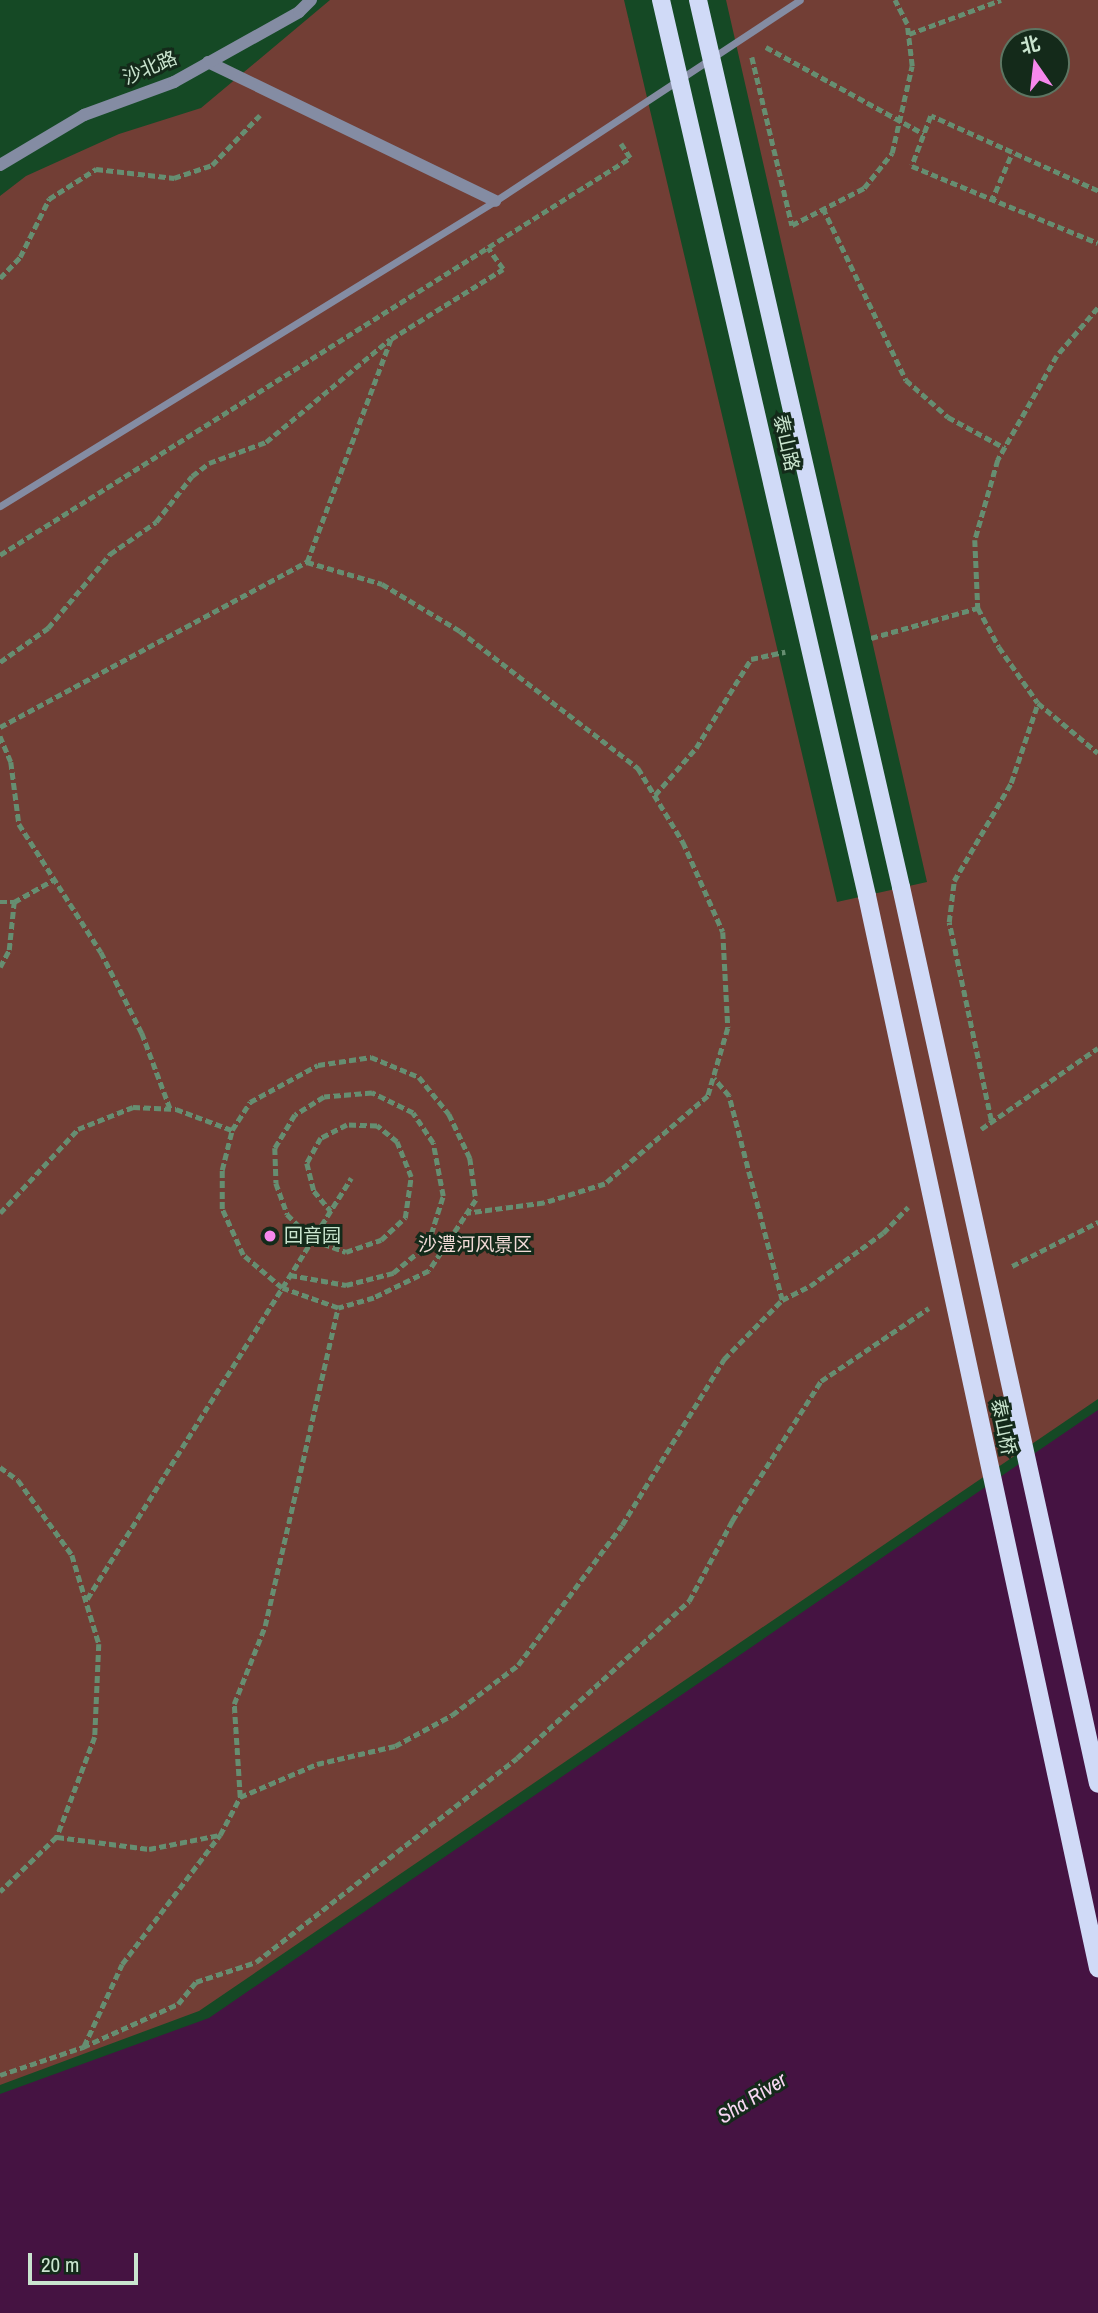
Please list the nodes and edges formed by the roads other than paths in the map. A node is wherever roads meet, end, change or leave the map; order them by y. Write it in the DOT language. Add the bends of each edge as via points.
graph roads {
  1 [pos="311,0"];
  2 [pos="661,0"];
  3 [pos="698,0"];
  4 [pos="800,0"];
  5 [pos="712,59"];
  6 [pos="208,62"];
  7 [pos="680,79"];
  8 [pos="0,165"];
  9 [pos="495,201"];
  10 [pos="0,506"];
  11 [pos="901,887"];
  12 [pos="867,896"];
  13 [pos="1098,1784"];
  14 [pos="1098,1968"];
  1 -- 6 [label="street, 沙北路" via="299,12"];
  2 -- 7 [label="main road, 泰山路"];
  3 -- 5 [label="main road, 泰山路"];
  4 -- 5 [label="street"];
  5 -- 7 [label="street"];
  5 -- 11 [label="main road, 泰山路"];
  6 -- 8 [label="street, 沙北路" via="174,82 84,116"];
  6 -- 9 [label="street"];
  7 -- 9 [label="street"];
  7 -- 12 [label="main road, 泰山路"];
  9 -- 10 [label="street"];
  11 -- 13 [label="main road, 泰山桥, bridge"];
  12 -- 14 [label="main road, 泰山桥, bridge"];
}
